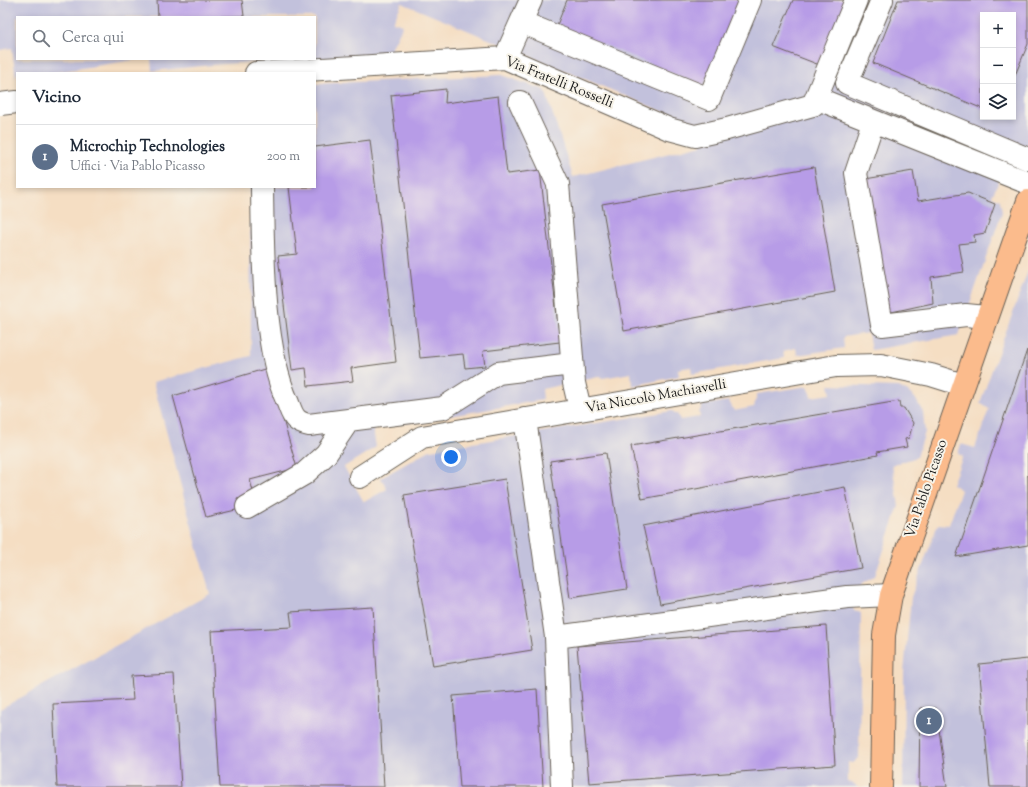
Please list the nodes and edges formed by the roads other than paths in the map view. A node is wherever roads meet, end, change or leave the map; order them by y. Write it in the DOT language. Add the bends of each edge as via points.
graph roads {
  1 [pos="531,0"];
  2 [pos="750,0"];
  3 [pos="856,0"];
  4 [pos="882,0"];
  5 [pos="521,22"];
  6 [pos="505,58"];
  7 [pos="273,72"];
  8 [pos="816,98"];
  9 [pos="16,102"];
  10 [pos="520,102"];
  11 [pos="0,104"];
  12 [pos="871,128"];
  13 [pos="1028,159"];
  14 [pos="1028,182"];
  15 [pos="262,188"];
  16 [pos="1028,201"];
  17 [pos="986,317"];
  18 [pos="572,364"];
  19 [pos="963,385"];
  20 [pos="580,410"];
  21 [pos="525,419"];
  22 [pos="349,420"];
  23 [pos="360,477"];
  24 [pos="247,507"];
  25 [pos="891,595"];
  26 [pos="556,637"];
  27 [pos="562,787"];
  28 [pos="881,787"];
  1 -- 5 [label="street"];
  2 -- 5 [label="street" via="709,99"];
  3 -- 8 [label="street"];
  4 -- 13 [label="street" via="847,83"];
  5 -- 6 [label="street"];
  6 -- 7 [label="street, Via Fratelli Rosselli"];
  6 -- 8 [label="street, Via Fratelli Rosselli" via="669,129 695,136 813,105"];
  8 -- 14 [label="street"];
  9 -- 11 [label="street"];
  10 -- 18 [label="street" via="558,184"];
  12 -- 17 [label="street" via="856,173 882,325 966,315"];
  15 -- 22 [label="street" via="266,290 272,346 283,391 295,418 302,424"];
  16 -- 17 [label="main road, Via Pablo Picasso"];
  17 -- 19 [label="main road, Via Pablo Picasso"];
  18 -- 20 [label="street"];
  18 -- 22 [label="street" via="498,373 443,408"];
  19 -- 20 [label="street, Via Niccolò Machiavelli" via="931,375 881,365 836,366"];
  19 -- 25 [label="main road, Via Pablo Picasso"];
  20 -- 21 [label="street, Via Niccolò Machiavelli"];
  21 -- 23 [label="street, Via Niccolò Machiavelli" via="422,437"];
  21 -- 26 [label="street"];
  22 -- 24 [label="street" via="326,454 304,474"];
  25 -- 26 [label="street" via="847,597"];
  25 -- 28 [label="main road, Via Pablo Picasso" via="884,635"];
  26 -- 27 [label="street"];
}
